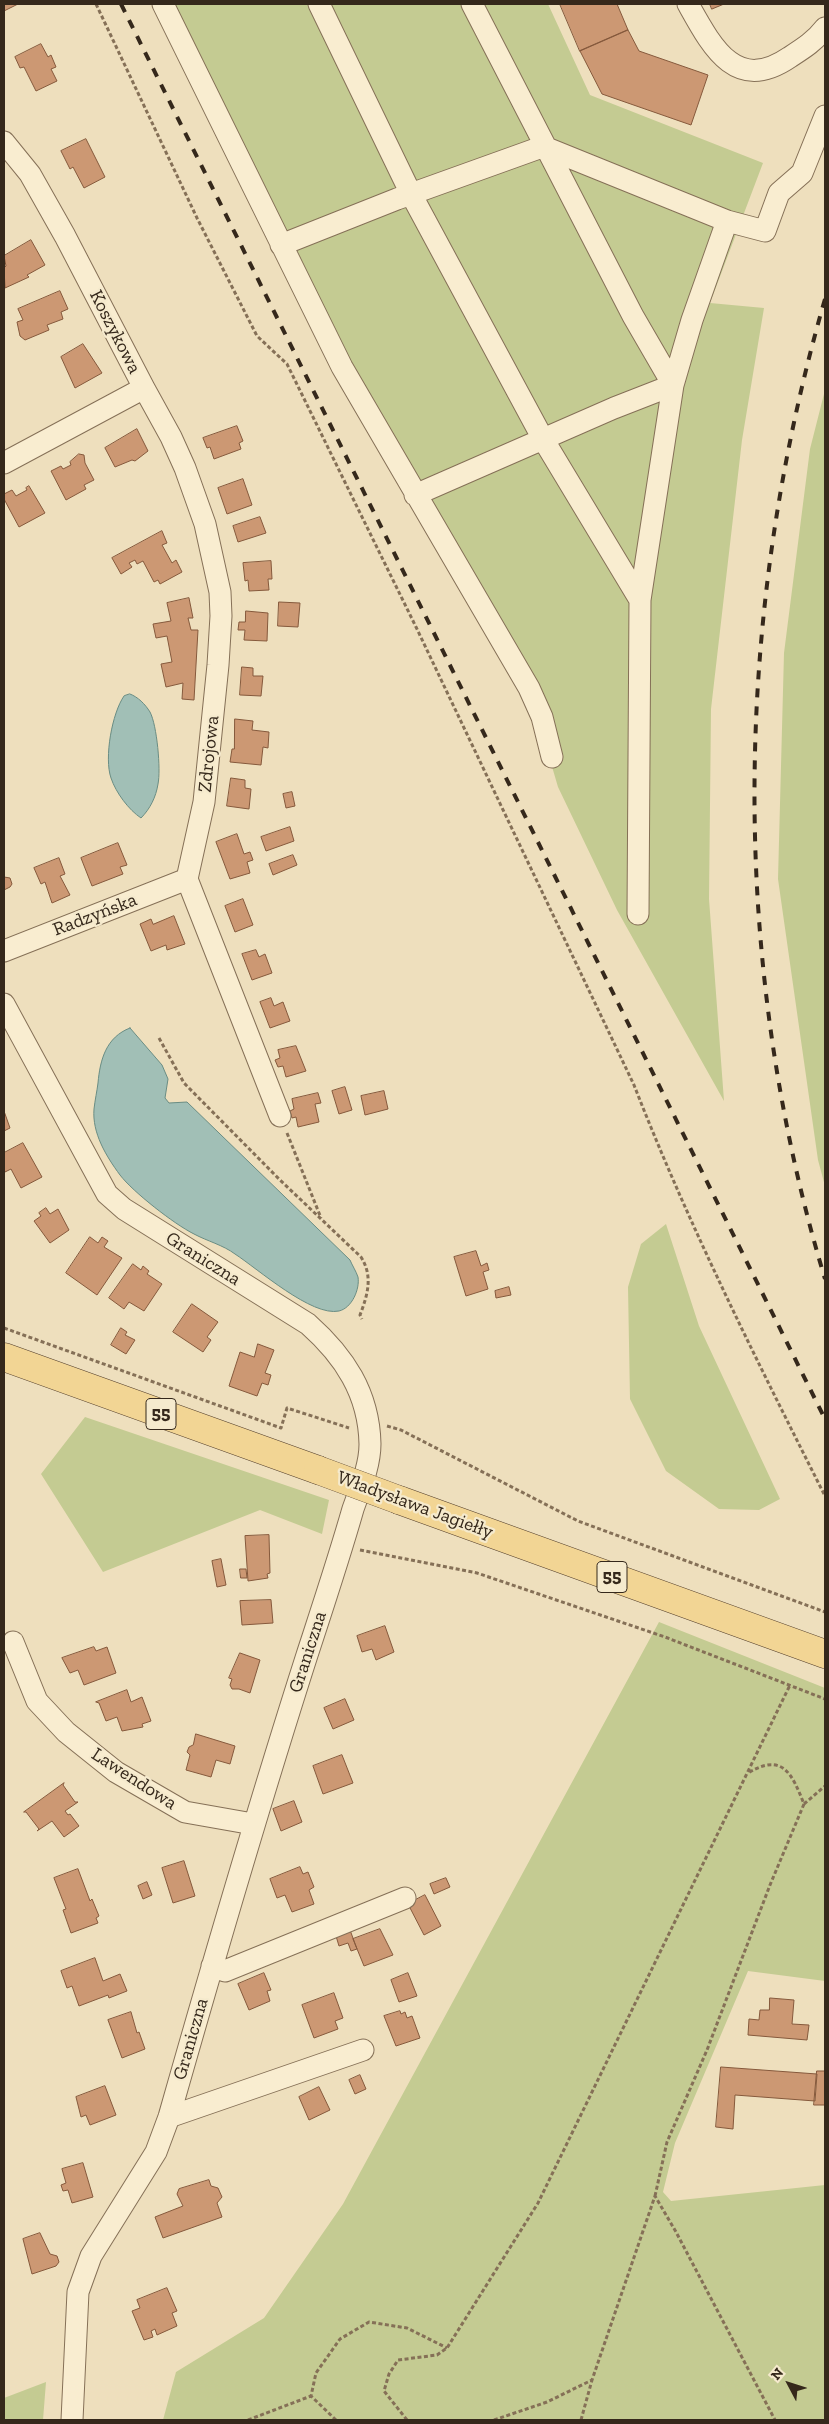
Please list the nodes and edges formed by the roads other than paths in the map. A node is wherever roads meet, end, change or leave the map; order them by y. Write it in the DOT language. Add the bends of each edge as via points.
graph roads {
  1 [pos="163,4"];
  2 [pos="319,4"];
  3 [pos="472,4"];
  4 [pos="688,4"];
  5 [pos="825,28"];
  6 [pos="825,116"];
  7 [pos="4,142"];
  8 [pos="545,148"];
  9 [pos="411,194"];
  10 [pos="727,221"];
  11 [pos="281,245"];
  12 [pos="673,385"];
  13 [pos="144,388"];
  14 [pos="543,439"];
  15 [pos="4,463"];
  16 [pos="415,494"];
  17 [pos="640,600"];
  18 [pos="552,757"];
  19 [pos="187,879"];
  20 [pos="638,914"];
  21 [pos="4,951"];
  22 [pos="4,1004"];
  23 [pos="280,1116"];
  24 [pos="4,1357"];
  25 [pos="13,1642"];
  26 [pos="825,1654"];
  27 [pos="253,1824"];
  28 [pos="405,1898"];
  29 [pos="212,1966"];
  30 [pos="363,2050"];
  31 [pos="169,2117"];
  32 [pos="72,2420"];
  1 -- 11 [label="street"];
  2 -- 9 [label="street"];
  3 -- 8 [label="street"];
  4 -- 5 [label="street" via="708,41 734,65 754,72 775,68 814,41"];
  6 -- 10 [label="street" via="802,173 779,193 765,231"];
  7 -- 13 [label="street, Koszykowa" via="30,174 66,236"];
  8 -- 9 [label="street"];
  8 -- 10 [label="street"];
  8 -- 12 [label="street"];
  9 -- 11 [label="street"];
  9 -- 14 [label="street"];
  10 -- 12 [label="street"];
  11 -- 16 [label="street" via="342,367"];
  12 -- 14 [label="street"];
  12 -- 17 [label="street"];
  13 -- 15 [label="street, Koszykowa"];
  13 -- 19 [label="street, Zdrojowa" via="172,437 185,468 205,524 220,592 222,616 204,802"];
  14 -- 16 [label="street"];
  14 -- 17 [label="street"];
  16 -- 18 [label="street" via="529,688 542,717"];
  17 -- 20 [label="street"];
  19 -- 21 [label="street, Radzyńska"];
  19 -- 23 [label="street"];
  22 -- 27 [label="street, Graniczna" via="107,1194 124,1209 308,1324 343,1360 356,1384 370,1445 365,1471"];
  24 -- 26 [label="main road, Władysława Jagiełły / 55, bridge"];
  25 -- 27 [label="street, Lawendowa" via="37,1701 66,1732 116,1772 185,1812"];
  27 -- 29 [label="street, Graniczna"];
  28 -- 29 [label="street" via="225,1971"];
  29 -- 31 [label="street, Graniczna"];
  30 -- 31 [label="street"];
  31 -- 32 [label="street, Graniczna" via="156,2152 91,2256 78,2292"];
}
